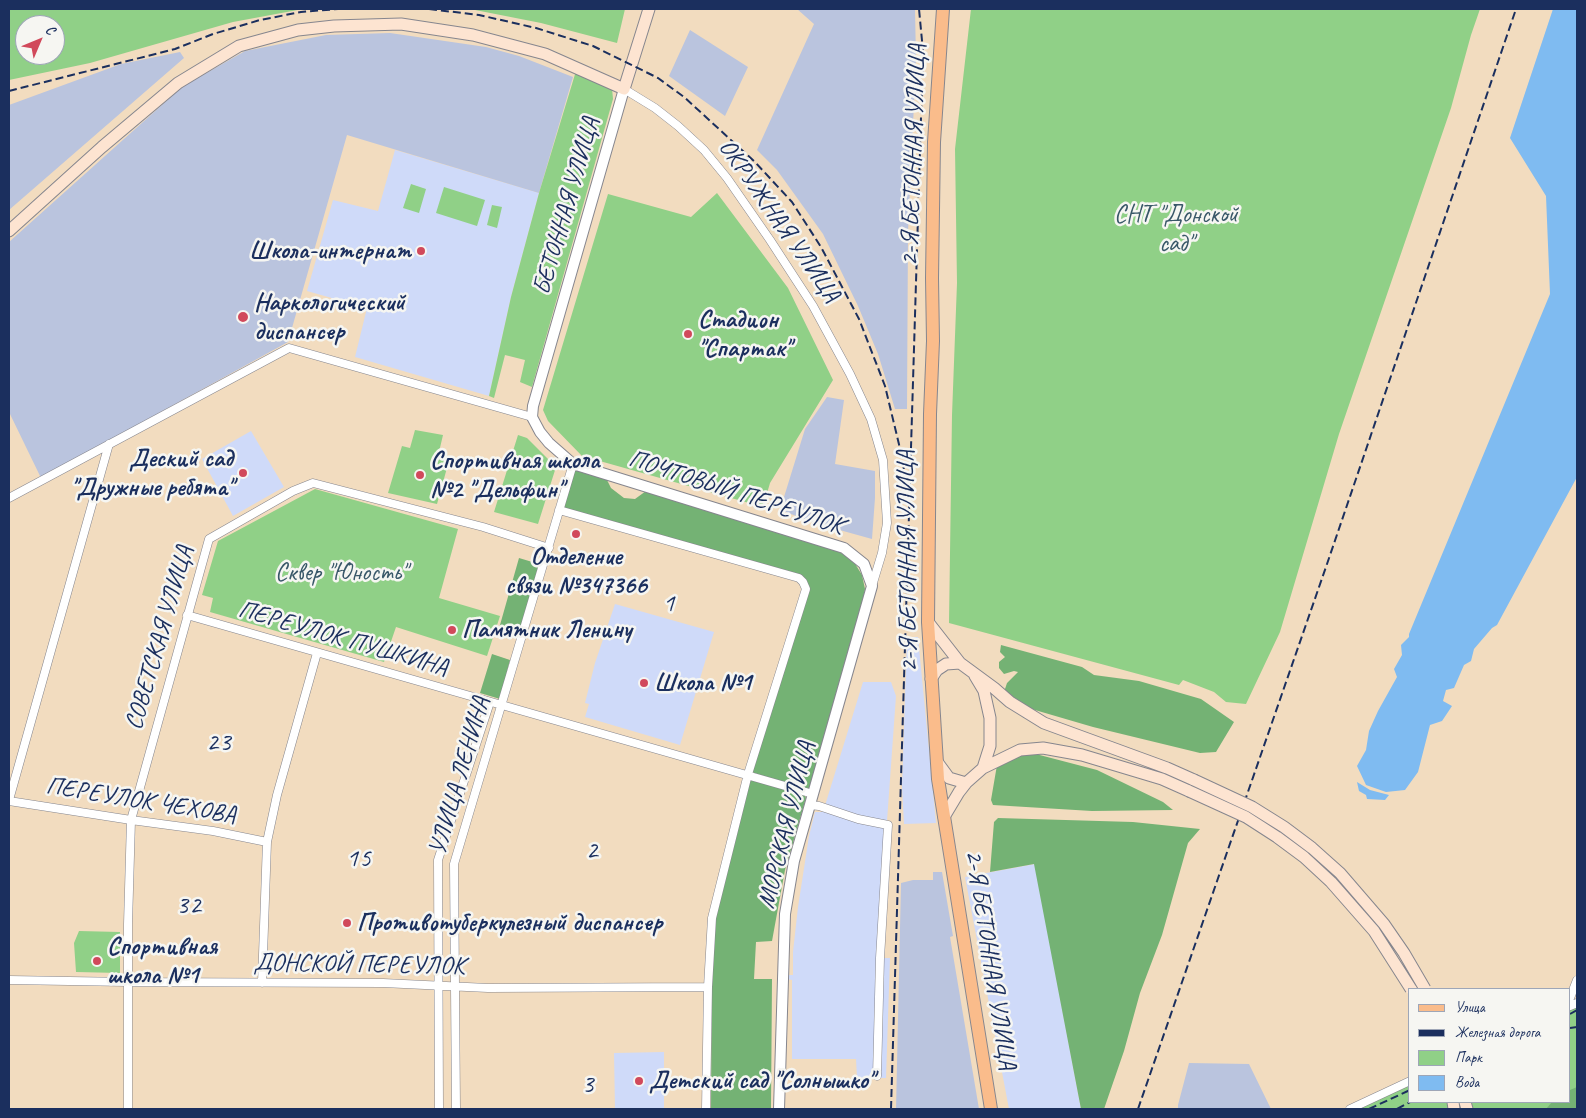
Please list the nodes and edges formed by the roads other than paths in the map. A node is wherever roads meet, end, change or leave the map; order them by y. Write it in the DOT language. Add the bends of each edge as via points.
graph roads {
  1 [pos="649,9"];
  2 [pos="943,9"];
  3 [pos="624,89"];
  4 [pos="9,231"];
  5 [pos="532,417"];
  6 [pos="109,444"];
  7 [pos="573,464"];
  8 [pos="9,498"];
  9 [pos="559,510"];
  10 [pos="548,548"];
  11 [pos="872,586"];
  12 [pos="187,615"];
  13 [pos="928,622"];
  14 [pos="317,653"];
  15 [pos="960,663"];
  16 [pos="971,671"];
  17 [pos="931,679"];
  18 [pos="490,702"];
  19 [pos="501,705"];
  20 [pos="938,763"];
  21 [pos="983,768"];
  22 [pos="748,774"];
  23 [pos="966,783"];
  24 [pos="813,794"];
  25 [pos="9,800"];
  26 [pos="810,805"];
  27 [pos="944,817"];
  28 [pos="130,820"];
  29 [pos="268,842"];
  30 [pos="9,980"];
  31 [pos="1577,980"];
  32 [pos="129,982"];
  33 [pos="262,983"];
  34 [pos="438,986"];
  35 [pos="454,986"];
  36 [pos="708,987"];
  37 [pos="1410,988"];
  38 [pos="1424,988"];
  39 [pos="1571,995"];
  40 [pos="877,1076"];
  41 [pos="1408,1082"];
  42 [pos="128,1109"];
  43 [pos="439,1109"];
  44 [pos="456,1109"];
  45 [pos="706,1109"];
  46 [pos="778,1109"];
  47 [pos="991,1109"];
  48 [pos="1350,1109"];
  1 -- 3 [label="main road, БЕТОННАЯ УЛИЦА"];
  2 -- 13 [label="main road, 2-Я БЕТОННАЯ УЛИЦА" via="934,142"];
  3 -- 4 [label="main road, ОКРУЖНАЯ УЛИЦА" via="545,54 465,33 401,24 334,26 270,36 239,46 178,82"];
  3 -- 5 [label="street, БЕТОННАЯ УЛИЦА"];
  3 -- 11 [label="street, ОКРУЖНАЯ УЛИЦА" via="655,108 704,150 770,240 813,306 850,374 870,419 883,460 887,523"];
  5 -- 6 [label="street" via="289,348"];
  5 -- 7 [label="street, ПОЧТОВЫЙ ПЕРЕУЛОК" via="549,444"];
  6 -- 8 [label="street"];
  6 -- 25 [label="street"];
  7 -- 9 [label="street, УЛИЦА ЛЕНИНА"];
  7 -- 11 [label="street, ПОЧТОВЫЙ ПЕРЕУЛОК" via="844,548 864,564"];
  9 -- 10 [label="street, УЛИЦА ЛЕНИНА"];
  9 -- 22 [label="street" via="799,578 803,582 806,589"];
  10 -- 12 [label="street, СОВЕТСКАЯ УЛИЦА" via="483,527 312,483 208,539"];
  10 -- 19 [label="street, УЛИЦА ЛЕНИНА"];
  11 -- 24 [label="street, МОРСКАЯ УЛИЦА"];
  12 -- 14 [label="street, ПЕРЕУЛОК ПУШКИНА"];
  12 -- 28 [label="street, СОВЕТСКАЯ УЛИЦА"];
  13 -- 15 [label="main road"];
  13 -- 17 [label="main road, 2-Я БЕТОННАЯ УЛИЦА"];
  14 -- 18 [label="street, ПЕРЕУЛОК ПУШКИНА"];
  14 -- 29 [label="street" via="277,795"];
  15 -- 16 [label="main road"];
  15 -- 17 [label="main road" via="946,664 936,670"];
  16 -- 21 [label="main road" via="984,691 990,718 990,746"];
  16 -- 38 [label="main road, bridge" via="1044,723 1167,768 1252,806 1284,827 1340,873 1384,924"];
  17 -- 20 [label="main road, 2-Я БЕТОННАЯ УЛИЦА"];
  18 -- 19 [label="street, ПЕРЕУЛОК ПУШКИНА"];
  18 -- 34 [label="street, УЛИЦА ЛЕНИНА" via="438,860"];
  19 -- 22 [label="street, ПЕРЕУЛОК ПУШКИНА"];
  19 -- 35 [label="street, УЛИЦА ЛЕНИНА" via="454,864"];
  20 -- 23 [label="main road" via="949,778"];
  20 -- 27 [label="main road, 2-Я БЕТОННАЯ УЛИЦА"];
  21 -- 23 [label="main road"];
  21 -- 37 [label="main road, bridge" via="1020,750 1043,748 1082,755 1162,779 1246,817 1304,857 1331,882 1374,931"];
  22 -- 24 [label="street, ПЕРЕУЛОК ПУШКИНА"];
  22 -- 36 [label="street" via="712,918"];
  23 -- 27 [label="main road"];
  24 -- 26 [label="street, МОРСКАЯ УЛИЦА"];
  25 -- 28 [label="street, ПЕРЕУЛОК ЧЕХОВА"];
  26 -- 40 [label="street" via="858,820 888,825"];
  26 -- 46 [label="street, МОРСКАЯ УЛИЦА" via="794,861 785,914"];
  27 -- 47 [label="main road, 2-Я БЕТОННАЯ УЛИЦА"];
  28 -- 29 [label="street, ПЕРЕУЛОК ЧЕХОВА"];
  28 -- 32 [label="street, СОВЕТСКАЯ УЛИЦА"];
  29 -- 33 [label="street"];
  30 -- 32 [label="street, ДОНСКОЙ ПЕРЕУЛОК"];
  31 -- 39 [label="street"];
  32 -- 33 [label="street, ДОНСКОЙ ПЕРЕУЛОК"];
  32 -- 42 [label="street, СОВЕТСКАЯ УЛИЦА"];
  33 -- 34 [label="street, ДОНСКОЙ ПЕРЕУЛОК"];
  34 -- 35 [label="street, ДОНСКОЙ ПЕРЕУЛОК"];
  34 -- 43 [label="street, УЛИЦА ЛЕНИНА"];
  35 -- 36 [label="street, ДОНСКОЙ ПЕРЕУЛОК"];
  35 -- 44 [label="street, УЛИЦА ЛЕНИНА"];
  36 -- 45 [label="street"];
  41 -- 48 [label="street"];
}
